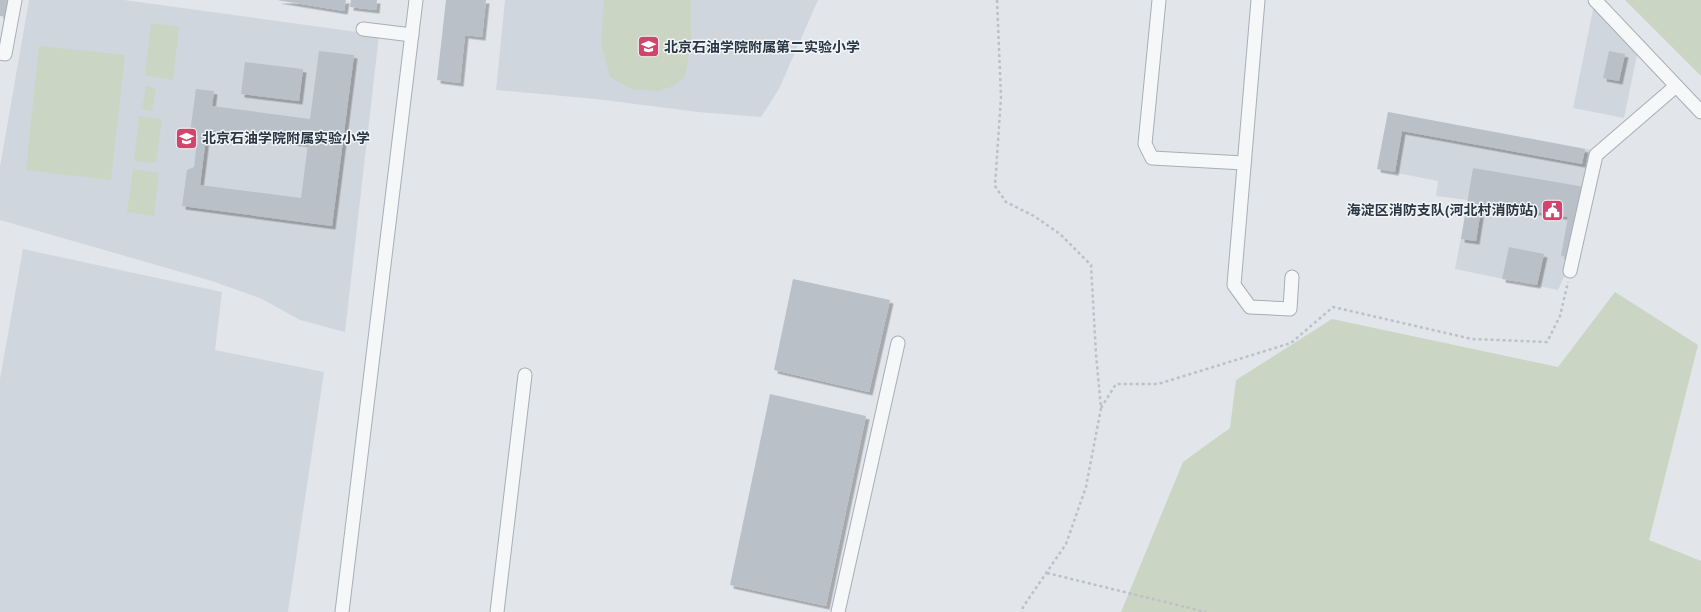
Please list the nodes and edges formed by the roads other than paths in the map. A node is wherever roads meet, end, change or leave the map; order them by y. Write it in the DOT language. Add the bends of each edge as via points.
graph roads {
  1 [pos="15,0"];
  2 [pos="416,0"];
  3 [pos="1159,0"];
  4 [pos="1258,0"];
  5 [pos="1595,0"];
  6 [pos="362,29"];
  7 [pos="412,35"];
  8 [pos="0,53"];
  9 [pos="1676,86"];
  10 [pos="1701,112"];
  11 [pos="1244,163"];
  12 [pos="1570,271"];
  13 [pos="1292,277"];
  14 [pos="898,343"];
  15 [pos="525,375"];
  16 [pos="342,612"];
  17 [pos="497,612"];
  18 [pos="838,612"];
  1 -- 8 [label="street" via="5,54"];
  2 -- 7 [label="street"];
  3 -- 11 [label="street" via="1145,144 1152,158"];
  4 -- 11 [label="street"];
  5 -- 9 [label="street"];
  6 -- 7 [label="street"];
  7 -- 16 [label="street"];
  9 -- 10 [label="street"];
  9 -- 12 [label="street" via="1596,155"];
  11 -- 13 [label="street" via="1234,284 1250,307 1290,309"];
  14 -- 18 [label="street"];
  15 -- 17 [label="street"];
}
